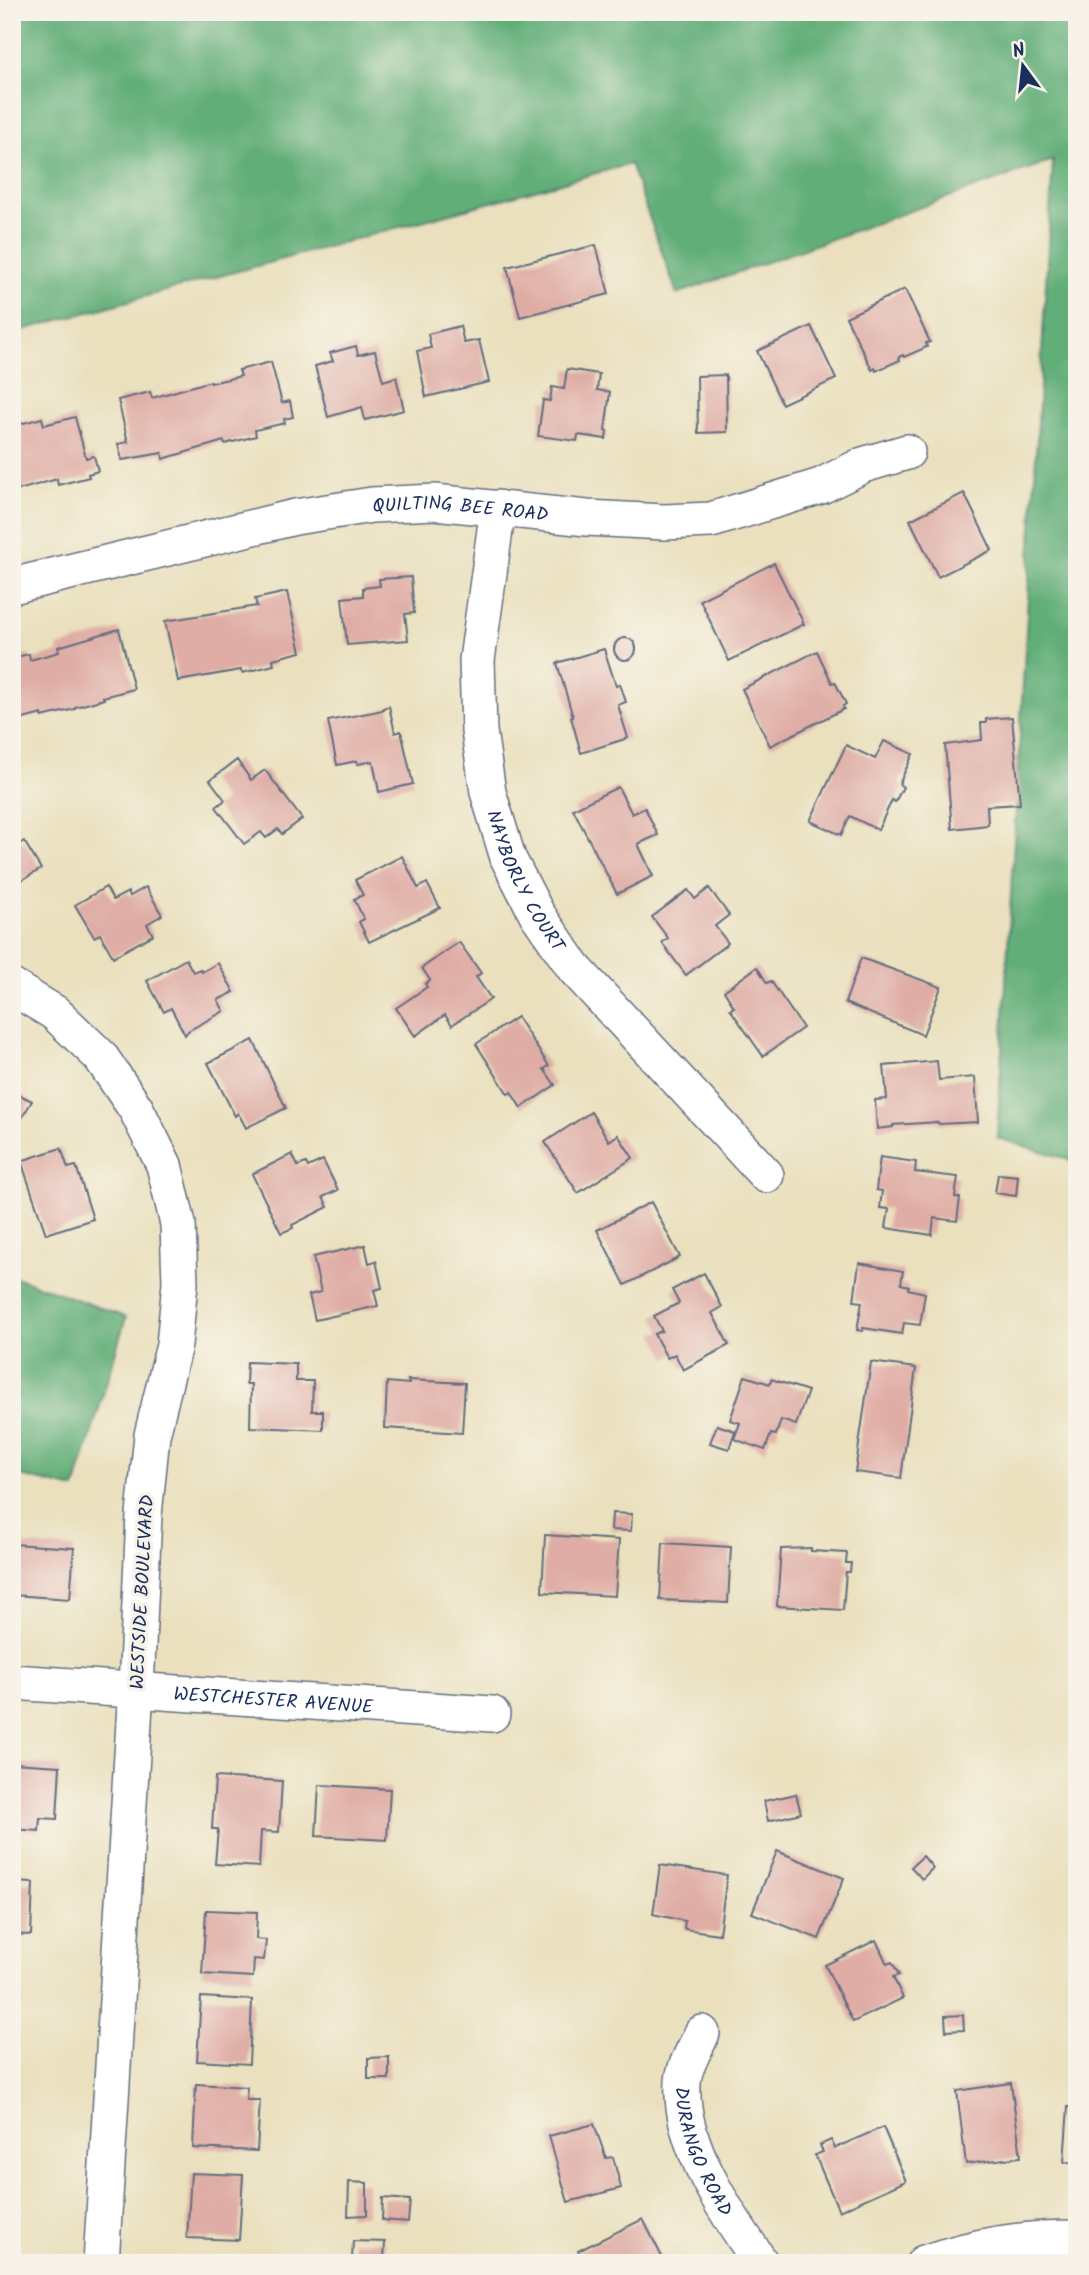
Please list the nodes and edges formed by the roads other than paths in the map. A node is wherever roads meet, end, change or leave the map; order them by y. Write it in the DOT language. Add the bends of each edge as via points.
graph roads {
  1 [pos="907,452"];
  2 [pos="498,508"];
  3 [pos="12,586"];
  4 [pos="12,987"];
  5 [pos="766,1175"];
  6 [pos="12,1682"];
  7 [pos="136,1689"];
  8 [pos="492,1714"];
  9 [pos="702,2033"];
  10 [pos="1077,2238"];
  11 [pos="101,2263"];
  12 [pos="761,2263"];
  13 [pos="924,2263"];
  1 -- 2 [label="street, QUILTING BEE ROAD" via="863,465 821,486 711,520 587,518"];
  2 -- 3 [label="street, QUILTING BEE ROAD" via="435,502 372,505 295,517"];
  2 -- 5 [label="street, NAYBORLY COURT" via="477,660 479,730 488,792 508,858 537,914 575,969"];
  4 -- 7 [label="street, WESTSIDE BOULEVARD" via="55,1013 100,1056 136,1109 164,1165 178,1224 180,1283 174,1345 152,1435 144,1515"];
  6 -- 7 [label="street, WESTCHESTER AVENUE"];
  7 -- 8 [label="street, WESTCHESTER AVENUE"];
  7 -- 11 [label="street, WESTSIDE BOULEVARD"];
  9 -- 12 [label="street, DURANGO ROAD" via="682,2080 684,2119 702,2165"];
  10 -- 13 [label="street" via="997,2244"];
}
